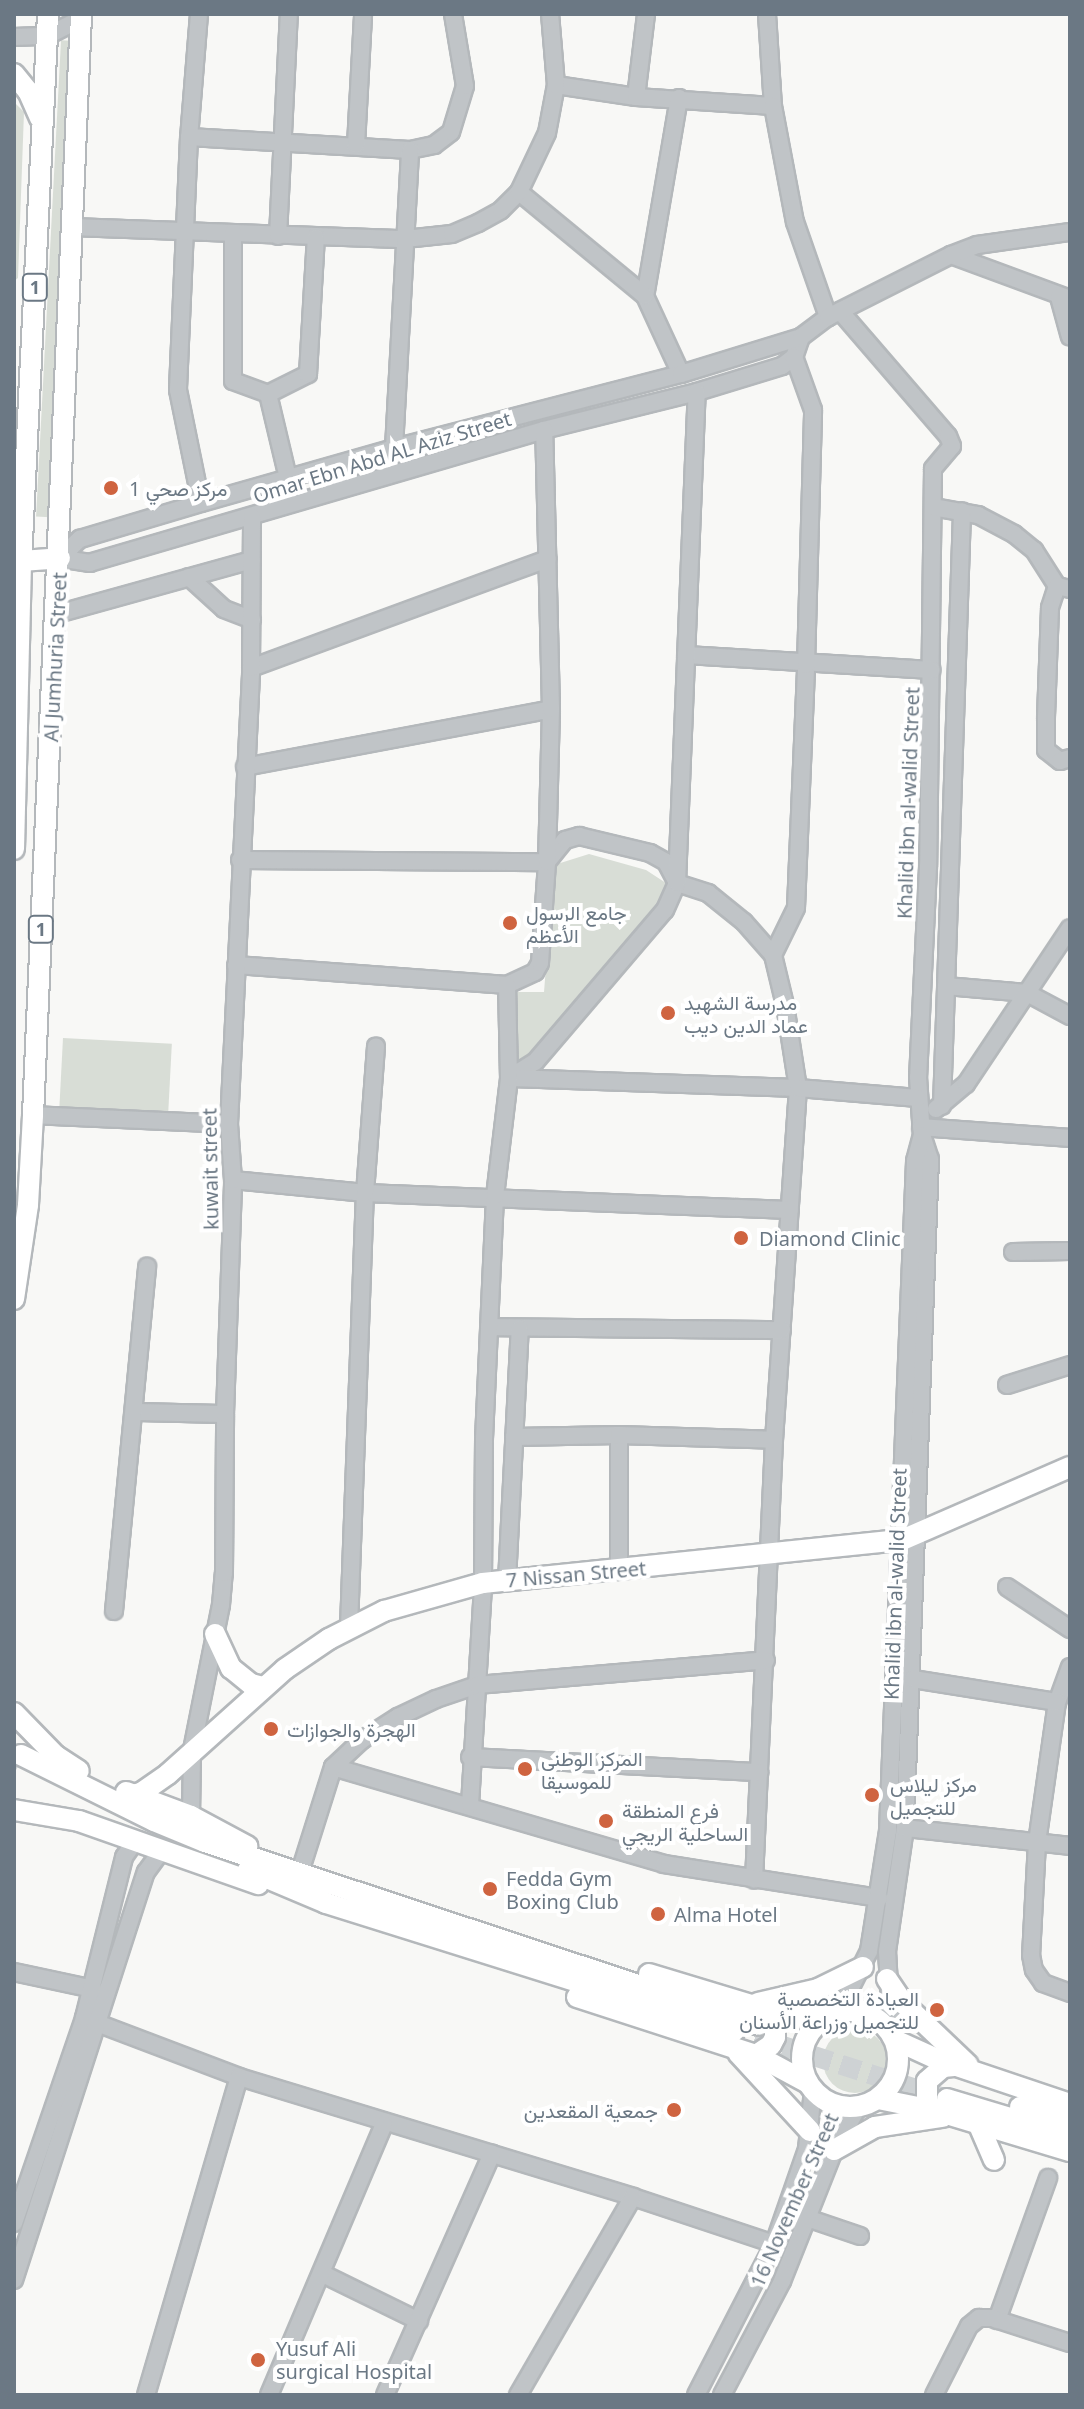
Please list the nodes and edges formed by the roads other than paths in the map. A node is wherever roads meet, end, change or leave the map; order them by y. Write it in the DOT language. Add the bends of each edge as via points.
graph roads {
  1 [pos="48,14"];
  2 [pos="199,14"];
  3 [pos="289,14"];
  4 [pos="363,14"];
  5 [pos="453,14"];
  6 [pos="550,14"];
  7 [pos="646,14"];
  8 [pos="767,14"];
  9 [pos="80,17"];
  10 [pos="47,36"];
  11 [pos="14,37"];
  12 [pos="14,74"];
  13 [pos="556,85"];
  14 [pos="636,97"];
  15 [pos="679,98"];
  16 [pos="773,106"];
  17 [pos="43,128"];
  18 [pos="189,137"];
  19 [pos="281,141"];
  20 [pos="356,145"];
  21 [pos="410,150"];
  22 [pos="519,192"];
  23 [pos="72,227"];
  24 [pos="185,231"];
  25 [pos="1070,232"];
  26 [pos="233,233"];
  27 [pos="278,236"];
  28 [pos="316,237"];
  29 [pos="405,239"];
  30 [pos="951,255"];
  31 [pos="645,296"];
  32 [pos="1065,298"];
  33 [pos="834,314"];
  34 [pos="801,337"];
  35 [pos="1070,337"];
  36 [pos="794,357"];
  37 [pos="681,374"];
  38 [pos="697,392"];
  39 [pos="268,394"];
  40 [pos="544,430"];
  41 [pos="394,448"];
  42 [pos="27,465"];
  43 [pos="288,478"];
  44 [pos="14,500"];
  45 [pos="201,503"];
  46 [pos="933,507"];
  47 [pos="962,511"];
  48 [pos="252,517"];
  49 [pos="60,558"];
  50 [pos="548,559"];
  51 [pos="252,560"];
  52 [pos="18,562"];
  53 [pos="189,577"];
  54 [pos="1063,588"];
  55 [pos="57,614"];
  56 [pos="252,620"];
  57 [pos="686,655"];
  58 [pos="806,665"];
  59 [pos="251,668"];
  60 [pos="932,670"];
  61 [pos="551,709"];
  62 [pos="14,719"];
  63 [pos="1070,758"];
  64 [pos="245,767"];
  65 [pos="14,849"];
  66 [pos="240,860"];
  67 [pos="547,862"];
  68 [pos="677,883"];
  69 [pos="1070,928"];
  70 [pos="773,955"];
  71 [pos="236,965"];
  72 [pos="507,985"];
  73 [pos="946,986"];
  74 [pos="1027,993"];
  75 [pos="1070,1016"];
  76 [pos="376,1046"];
  77 [pos="509,1078"];
  78 [pos="798,1088"];
  79 [pos="918,1098"];
  80 [pos="942,1106"];
  81 [pos="33,1115"];
  82 [pos="229,1124"];
  83 [pos="921,1126"];
  84 [pos="1070,1138"];
  85 [pos="233,1180"];
  86 [pos="365,1193"];
  87 [pos="495,1196"];
  88 [pos="790,1210"];
  89 [pos="1070,1251"];
  90 [pos="1013,1252"];
  91 [pos="147,1267"];
  92 [pos="14,1299"];
  93 [pos="489,1327"];
  94 [pos="520,1328"];
  95 [pos="782,1330"];
  96 [pos="1070,1365"];
  97 [pos="1007,1385"];
  98 [pos="135,1412"];
  99 [pos="225,1414"];
  100 [pos="619,1435"];
  101 [pos="514,1437"];
  102 [pos="774,1440"];
  103 [pos="1070,1467"];
  104 [pos="910,1537"];
  105 [pos="770,1554"];
  106 [pos="619,1571"];
  107 [pos="507,1581"];
  108 [pos="483,1583"];
  109 [pos="1007,1587"];
  110 [pos="114,1611"];
  111 [pos="349,1627"];
  112 [pos="1070,1629"];
  113 [pos="215,1634"];
  114 [pos="766,1660"];
  115 [pos="1070,1667"];
  116 [pos="913,1679"];
  117 [pos="477,1685"];
  118 [pos="263,1687"];
  119 [pos="1057,1702"];
  120 [pos="14,1713"];
  121 [pos="192,1750"];
  122 [pos="470,1757"];
  123 [pos="333,1767"];
  124 [pos="760,1772"];
  125 [pos="132,1795"];
  126 [pos="470,1805"];
  127 [pos="14,1810"];
  128 [pos="191,1816"];
  129 [pos="905,1828"];
  130 [pos="135,1841"];
  131 [pos="1037,1842"];
  132 [pos="1070,1846"];
  133 [pos="161,1851"];
  134 [pos="299,1875"];
  135 [pos="754,1880"];
  136 [pos="879,1898"];
  137 [pos="326,1903"];
  138 [pos="471,1930"];
  139 [pos="495,1957"];
  140 [pos="863,1967"];
  141 [pos="14,1972"];
  142 [pos="887,1979"];
  143 [pos="93,1989"];
  144 [pos="1070,1993"];
  145 [pos="747,2005"];
  146 [pos="833,2014"];
  147 [pos="91,2021"];
  148 [pos="760,2032"];
  149 [pos="894,2037"];
  150 [pos="732,2047"];
  151 [pos="954,2066"];
  152 [pos="981,2075"];
  153 [pos="239,2077"];
  154 [pos="811,2087"];
  155 [pos="878,2099"];
  156 [pos="946,2103"];
  157 [pos="1070,2104"];
  158 [pos="858,2107"];
  159 [pos="1070,2121"];
  160 [pos="978,2123"];
  161 [pos="384,2124"];
  162 [pos="810,2131"];
  163 [pos="1070,2136"];
  164 [pos="834,2150"];
  165 [pos="1070,2151"];
  166 [pos="492,2154"];
  167 [pos="994,2160"];
  168 [pos="1048,2178"];
  169 [pos="633,2197"];
  170 [pos="807,2218"];
  171 [pos="14,2223"];
  172 [pos="860,2236"];
  173 [pos="774,2244"];
  174 [pos="323,2274"];
  175 [pos="14,2280"];
  176 [pos="997,2320"];
  177 [pos="419,2321"];
  178 [pos="1070,2343"];
  179 [pos="729,2393"];
  180 [pos="146,2395"];
  181 [pos="269,2395"];
  182 [pos="385,2395"];
  183 [pos="518,2395"];
  184 [pos="696,2395"];
  185 [pos="934,2395"];
  1 -- 10 [label="main road, Al Jumhuria Street / 1"];
  2 -- 18 [label="street"];
  3 -- 19 [label="street"];
  4 -- 20 [label="street"];
  5 -- 21 [label="street" via="465,86 460,114 451,132 434,145"];
  6 -- 13 [label="street"];
  7 -- 14 [label="street"];
  8 -- 16 [label="street"];
  9 -- 10 [label="street"];
  9 -- 23 [label="main road, Al Jumhuria Street / 1"];
  10 -- 11 [label="street"];
  10 -- 17 [label="main road, Al Jumhuria Street / 1"];
  12 -- 17 [label="main road" via="35,103"];
  13 -- 14 [label="street"];
  13 -- 22 [label="street" via="547,133"];
  14 -- 15 [label="street"];
  15 -- 16 [label="street"];
  15 -- 31 [label="street"];
  16 -- 33 [label="street" via="795,222"];
  17 -- 42 [label="main road, Al Jumhuria Street / 1"];
  18 -- 19 [label="street"];
  18 -- 24 [label="street"];
  19 -- 20 [label="street"];
  19 -- 27 [label="street"];
  20 -- 21 [label="street"];
  21 -- 29 [label="street"];
  22 -- 29 [label="street" via="501,210 452,234"];
  22 -- 31 [label="street"];
  23 -- 24 [label="street"];
  23 -- 49 [label="main road, Al Jumhuria Street / 1"];
  24 -- 26 [label="street"];
  24 -- 45 [label="street" via="178,390"];
  25 -- 30 [label="street, Omar Ebn Abd AL Aziz Street" via="977,245"];
  26 -- 27 [label="street"];
  26 -- 39 [label="street" via="233,381"];
  27 -- 28 [label="street"];
  28 -- 29 [label="street"];
  28 -- 39 [label="street" via="308,374"];
  29 -- 41 [label="street"];
  30 -- 32 [label="street"];
  30 -- 33 [label="street, Omar Ebn Abd AL Aziz Street"];
  31 -- 37 [label="street"];
  32 -- 35 [label="street"];
  33 -- 34 [label="street, Omar Ebn Abd AL Aziz Street"];
  33 -- 46 [label="street" via="950,440 950,451 933,469"];
  34 -- 36 [label="street"];
  34 -- 37 [label="street, Omar Ebn Abd AL Aziz Street"];
  36 -- 38 [label="street, Omar Ebn Abd AL Aziz Street" via="782,366"];
  36 -- 58 [label="street" via="813,410"];
  37 -- 41 [label="street, Omar Ebn Abd AL Aziz Street"];
  38 -- 40 [label="street, Omar Ebn Abd AL Aziz Street"];
  38 -- 57 [label="street"];
  39 -- 43 [label="street"];
  40 -- 48 [label="street, Omar Ebn Abd AL Aziz Street"];
  40 -- 50 [label="street"];
  41 -- 43 [label="street, Omar Ebn Abd AL Aziz Street"];
  42 -- 44 [label="main road"];
  42 -- 52 [label="main road, Al Jumhuria Street / 1"];
  43 -- 45 [label="street, Omar Ebn Abd AL Aziz Street"];
  45 -- 49 [label="street, Omar Ebn Abd AL Aziz Street" via="80,539"];
  46 -- 47 [label="street"];
  46 -- 60 [label="street"];
  47 -- 54 [label="street" via="994,522 1034,550"];
  47 -- 73 [label="street"];
  48 -- 49 [label="street, Omar Ebn Abd AL Aziz Street" via="90,563"];
  48 -- 51 [label="street, kuwait street"];
  49 -- 52 [label="main road"];
  49 -- 55 [label="main road, Al Jumhuria Street / 1"];
  50 -- 59 [label="street"];
  50 -- 61 [label="street"];
  51 -- 53 [label="street"];
  51 -- 56 [label="street, kuwait street"];
  52 -- 62 [label="main road, Al Jumhuria Street / 1"];
  53 -- 55 [label="street"];
  53 -- 56 [label="street" via="224,609"];
  54 -- 63 [label="street" via="1050,608 1046,750 1060,761"];
  55 -- 81 [label="main road, Al Jumhuria Street / 1"];
  56 -- 59 [label="street, kuwait street"];
  57 -- 58 [label="street, Khalid ibn al-walid Street"];
  57 -- 68 [label="street"];
  58 -- 60 [label="street, Khalid ibn al-walid Street"];
  58 -- 70 [label="street" via="796,908"];
  59 -- 64 [label="street, kuwait street"];
  60 -- 79 [label="street, Khalid ibn al-walid Street"];
  61 -- 64 [label="street"];
  61 -- 67 [label="street"];
  62 -- 65 [label="main road, Al Jumhuria Street / 1"];
  64 -- 66 [label="street, kuwait street"];
  66 -- 67 [label="street"];
  66 -- 71 [label="street, kuwait street"];
  67 -- 68 [label="street" via="565,840 594,837 650,853 666,862"];
  67 -- 72 [label="street" via="540,963 535,972"];
  68 -- 70 [label="street" via="708,893"];
  68 -- 77 [label="street" via="665,910 535,1062"];
  69 -- 74 [label="street"];
  70 -- 78 [label="street"];
  71 -- 72 [label="street"];
  71 -- 82 [label="street, kuwait street"];
  72 -- 77 [label="street"];
  73 -- 74 [label="street"];
  73 -- 80 [label="street"];
  74 -- 75 [label="street"];
  74 -- 80 [label="street" via="966,1084"];
  76 -- 86 [label="street"];
  77 -- 78 [label="street"];
  77 -- 87 [label="street"];
  78 -- 79 [label="street"];
  78 -- 88 [label="street"];
  79 -- 83 [label="street, Khalid ibn al-walid Street"];
  80 -- 83 [label="street"];
  81 -- 82 [label="street"];
  81 -- 92 [label="main road, Al Jumhuria Street / 1" via="28,1205"];
  82 -- 85 [label="street, kuwait street"];
  83 -- 84 [label="street"];
  83 -- 104 [label="street, Khalid ibn al-walid Street" via="930,1159"];
  85 -- 86 [label="street"];
  85 -- 99 [label="street, kuwait street"];
  86 -- 87 [label="street"];
  86 -- 111 [label="street"];
  87 -- 88 [label="street"];
  87 -- 93 [label="street"];
  88 -- 95 [label="street"];
  89 -- 90 [label="street"];
  91 -- 98 [label="street"];
  93 -- 94 [label="street"];
  93 -- 108 [label="street"];
  94 -- 95 [label="street"];
  94 -- 101 [label="street"];
  95 -- 102 [label="street"];
  96 -- 97 [label="street"];
  98 -- 99 [label="street"];
  98 -- 110 [label="street"];
  99 -- 113 [label="street, kuwait street" via="224,1573"];
  100 -- 101 [label="street"];
  100 -- 102 [label="street"];
  100 -- 106 [label="street"];
  101 -- 107 [label="street"];
  102 -- 105 [label="street"];
  103 -- 104 [label="main road, 7 Nissan Street"];
  104 -- 105 [label="main road, 7 Nissan Street" via="876,1546"];
  104 -- 116 [label="street, Khalid ibn al-walid Street"];
  104 -- 136 [label="street"];
  105 -- 106 [label="main road, 7 Nissan Street"];
  105 -- 114 [label="street"];
  106 -- 107 [label="main road, 7 Nissan Street"];
  107 -- 108 [label="main road, 7 Nissan Street"];
  108 -- 111 [label="main road, 7 Nissan Street" via="384,1611"];
  108 -- 117 [label="street"];
  109 -- 112 [label="street"];
  111 -- 118 [label="main road, 7 Nissan Street"];
  113 -- 118 [label="main road" via="231,1668"];
  113 -- 121 [label="street, kuwait street"];
  114 -- 117 [label="street"];
  114 -- 124 [label="street"];
  115 -- 119 [label="street"];
  116 -- 119 [label="street"];
  116 -- 129 [label="street, Khalid ibn al-walid Street"];
  117 -- 122 [label="street"];
  117 -- 123 [label="street" via="398,1717"];
  118 -- 121 [label="main road, 7 Nissan Street"];
  119 -- 131 [label="street"];
  120 -- 125 [label="main road" via="67,1765"];
  121 -- 125 [label="main road, 7 Nissan Street" via="168,1774"];
  121 -- 128 [label="street, kuwait street"];
  122 -- 124 [label="street"];
  122 -- 126 [label="street"];
  123 -- 126 [label="street"];
  123 -- 134 [label="street"];
  124 -- 135 [label="street"];
  125 -- 128 [label="main road"];
  126 -- 135 [label="street" via="664,1864"];
  127 -- 130 [label="main road" via="79,1821"];
  128 -- 134 [label="main road"];
  129 -- 131 [label="street"];
  129 -- 142 [label="street, Khalid ibn al-walid Street"];
  130 -- 133 [label="main road"];
  130 -- 143 [label="street" via="124,1857"];
  131 -- 132 [label="street"];
  131 -- 144 [label="street" via="1032,1963 1043,1983"];
  133 -- 137 [label="main road"];
  133 -- 147 [label="street" via="146,1872"];
  134 -- 137 [label="main road" via="154,1821 19,1761 159,1833"];
  134 -- 138 [label="main road"];
  135 -- 136 [label="street"];
  136 -- 140 [label="street"];
  137 -- 139 [label="main road"];
  138 -- 145 [label="main road" via="513,1933"];
  138 -- 148 [label="main road"];
  139 -- 148 [label="main road"];
  139 -- 150 [label="main road" via="546,1987"];
  140 -- 145 [label="main road" via="801,1995"];
  140 -- 146 [label="street"];
  141 -- 143 [label="street"];
  142 -- 149 [label="street, Khalid ibn al-walid Street"];
  142 -- 152 [label="main road" via="928,2030"];
  143 -- 147 [label="street"];
  145 -- 148 [label="main road"];
  146 -- 148 [label="main road"];
  146 -- 149 [label="main road" via="869,2014"];
  146 -- 154 [label="main road" via="803,2045"];
  147 -- 153 [label="street"];
  147 -- 171 [label="street"];
  147 -- 175 [label="street"];
  148 -- 150 [label="main road"];
  148 -- 154 [label="main road"];
  149 -- 151 [label="main road"];
  149 -- 155 [label="main road" via="896,2074"];
  150 -- 162 [label="main road"];
  151 -- 152 [label="main road"];
  151 -- 156 [label="main road" via="934,2072 927,2081 927,2102"];
  152 -- 157 [label="main road"];
  153 -- 161 [label="street"];
  153 -- 180 [label="street"];
  154 -- 158 [label="main road" via="831,2104"];
  154 -- 162 [label="street, 16 November Street"];
  155 -- 156 [label="main road"];
  155 -- 158 [label="main road"];
  156 -- 159 [label="main road"];
  156 -- 160 [label="main road"];
  156 -- 163 [label="main road"];
  156 -- 164 [label="main road" via="875,2127"];
  158 -- 164 [label="street, 16 November Street"];
  160 -- 165 [label="main road"];
  160 -- 167 [label="main road"];
  161 -- 166 [label="street"];
  161 -- 174 [label="street"];
  162 -- 173 [label="street, 16 November Street"];
  164 -- 170 [label="street, 16 November Street"];
  166 -- 169 [label="street"];
  166 -- 177 [label="street"];
  168 -- 176 [label="street"];
  169 -- 173 [label="street"];
  169 -- 183 [label="street"];
  170 -- 172 [label="street"];
  170 -- 179 [label="street, 16 November Street"];
  173 -- 184 [label="street, 16 November Street"];
  174 -- 177 [label="street"];
  174 -- 181 [label="street"];
  176 -- 178 [label="street"];
  176 -- 185 [label="street" via="979,2318 969,2326"];
  177 -- 182 [label="street"];
}
